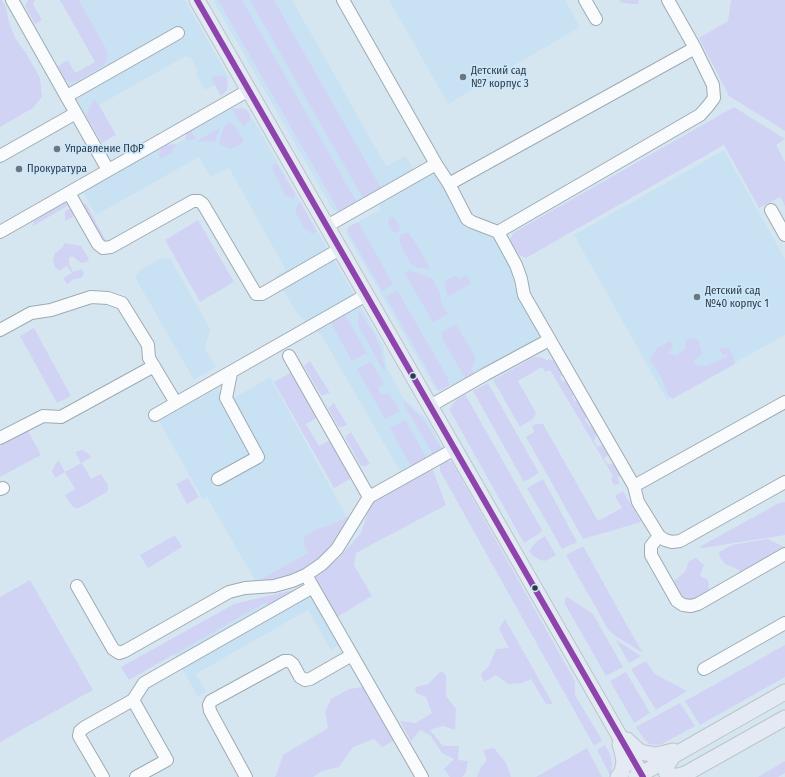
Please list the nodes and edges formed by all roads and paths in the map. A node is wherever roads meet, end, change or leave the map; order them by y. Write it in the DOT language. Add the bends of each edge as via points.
graph roads {
  1 [pos="12,0"];
  2 [pos="197,0"];
  3 [pos="343,0"];
  4 [pos="585,0"];
  5 [pos="668,0"];
  6 [pos="596,19"];
  7 [pos="178,33"];
  8 [pos="695,48"];
  9 [pos="249,90"];
  10 [pos="67,96"];
  11 [pos="76,113"];
  12 [pos="0,156"];
  13 [pos="436,164"];
  14 [pos="108,170"];
  15 [pos="449,184"];
  16 [pos="69,193"];
  17 [pos="771,210"];
  18 [pos="327,226"];
  19 [pos="0,232"];
  20 [pos="498,232"];
  21 [pos="785,234"];
  22 [pos="340,249"];
  23 [pos="366,295"];
  24 [pos="0,330"];
  25 [pos="549,340"];
  26 [pos="289,356"];
  27 [pos="154,366"];
  28 [pos="230,373"];
  29 [pos="785,402"];
  30 [pos="176,403"];
  31 [pos="430,406"];
  32 [pos="155,415"];
  33 [pos="0,438"];
  34 [pos="455,449"];
  35 [pos="218,479"];
  36 [pos="785,482"];
  37 [pos="634,486"];
  38 [pos="369,496"];
  39 [pos="659,536"];
  40 [pos="785,554"];
  41 [pos="306,575"];
  42 [pos="77,586"];
  43 [pos="313,587"];
  44 [pos="785,623"];
  45 [pos="352,655"];
  46 [pos="704,669"];
  47 [pos="785,692"];
  48 [pos="133,700"];
  49 [pos="785,718"];
  50 [pos="611,721"];
  51 [pos="711,734"];
  52 [pos="674,755"];
  53 [pos="640,776"];
  54 [pos="685,776"];
  55 [pos="103,777"];
  56 [pos="136,777"];
  57 [pos="246,777"];
  58 [pos="422,777"];
  59 [pos="618,777"];
  1 -- 10 [label="lane"];
  2 -- 9 [label="main road"];
  3 -- 13 [label="lane"];
  4 -- 6 [label="lane"];
  5 -- 8 [label="lane"];
  7 -- 10 [label="lane"];
  8 -- 15 [label="lane"];
  8 -- 20 [label="lane" via="713,86 714,98 700,115"];
  9 -- 14 [label="lane"];
  9 -- 18 [label="main road"];
  10 -- 11 [label="lane"];
  11 -- 12 [label="lane"];
  11 -- 14 [label="lane"];
  13 -- 15 [label="lane"];
  13 -- 18 [label="lane"];
  14 -- 16 [label="lane"];
  15 -- 20 [label="lane" via="467,218"];
  16 -- 19 [label="lane"];
  16 -- 22 [label="lane" via="98,244 103,248 111,247 199,200 204,204 256,294 262,294"];
  17 -- 21 [label="lane"];
  18 -- 22 [label="main road"];
  20 -- 25 [label="lane" via="516,265 524,295"];
  22 -- 23 [label="main road"];
  23 -- 28 [label="lane"];
  23 -- 31 [label="main road"];
  24 -- 27 [label="lane" via="31,313 51,310 91,297 108,298 122,302 148,345 149,358"];
  25 -- 31 [label="lane"];
  25 -- 37 [label="lane"];
  26 -- 38 [label="lane"];
  27 -- 30 [label="lane"];
  27 -- 33 [label="lane" via="61,417 44,416"];
  28 -- 30 [label="lane"];
  28 -- 35 [label="lane" via="226,398 258,457"];
  29 -- 37 [label="lane"];
  30 -- 32 [label="lane"];
  31 -- 34 [label="main road"];
  34 -- 38 [label="lane"];
  34 -- 50 [label="main road"];
  36 -- 39 [label="lane" via="680,541 672,542"];
  37 -- 39 [label="lane" via="638,502"];
  38 -- 41 [label="lane" via="338,549"];
  39 -- 40 [label="lane" via="651,546 651,555 678,601 683,605 698,604"];
  41 -- 42 [label="lane" via="274,586 229,592 119,653 113,649"];
  41 -- 43 [label="lane"];
  43 -- 45 [label="lane"];
  43 -- 48 [label="lane" via="144,683"];
  44 -- 46 [label="lane"];
  45 -- 57 [label="lane" via="305,680 289,661 284,661 211,702 210,711"];
  45 -- 58 [label="lane"];
  47 -- 51 [label="main road"];
  48 -- 55 [label="lane" via="80,731 79,736"];
  48 -- 56 [label="lane" via="167,760"];
  49 -- 54 [label="main road"];
  50 -- 51 [label="main road" via="632,746 640,752 656,755 671,752"];
  50 -- 53 [label="main road"];
  50 -- 59 [label="main road" via="624,761"];
  51 -- 52 [label="main road"];
  52 -- 53 [label="main road"];
  52 -- 54 [label="main road" via="666,772 673,776"];
}
